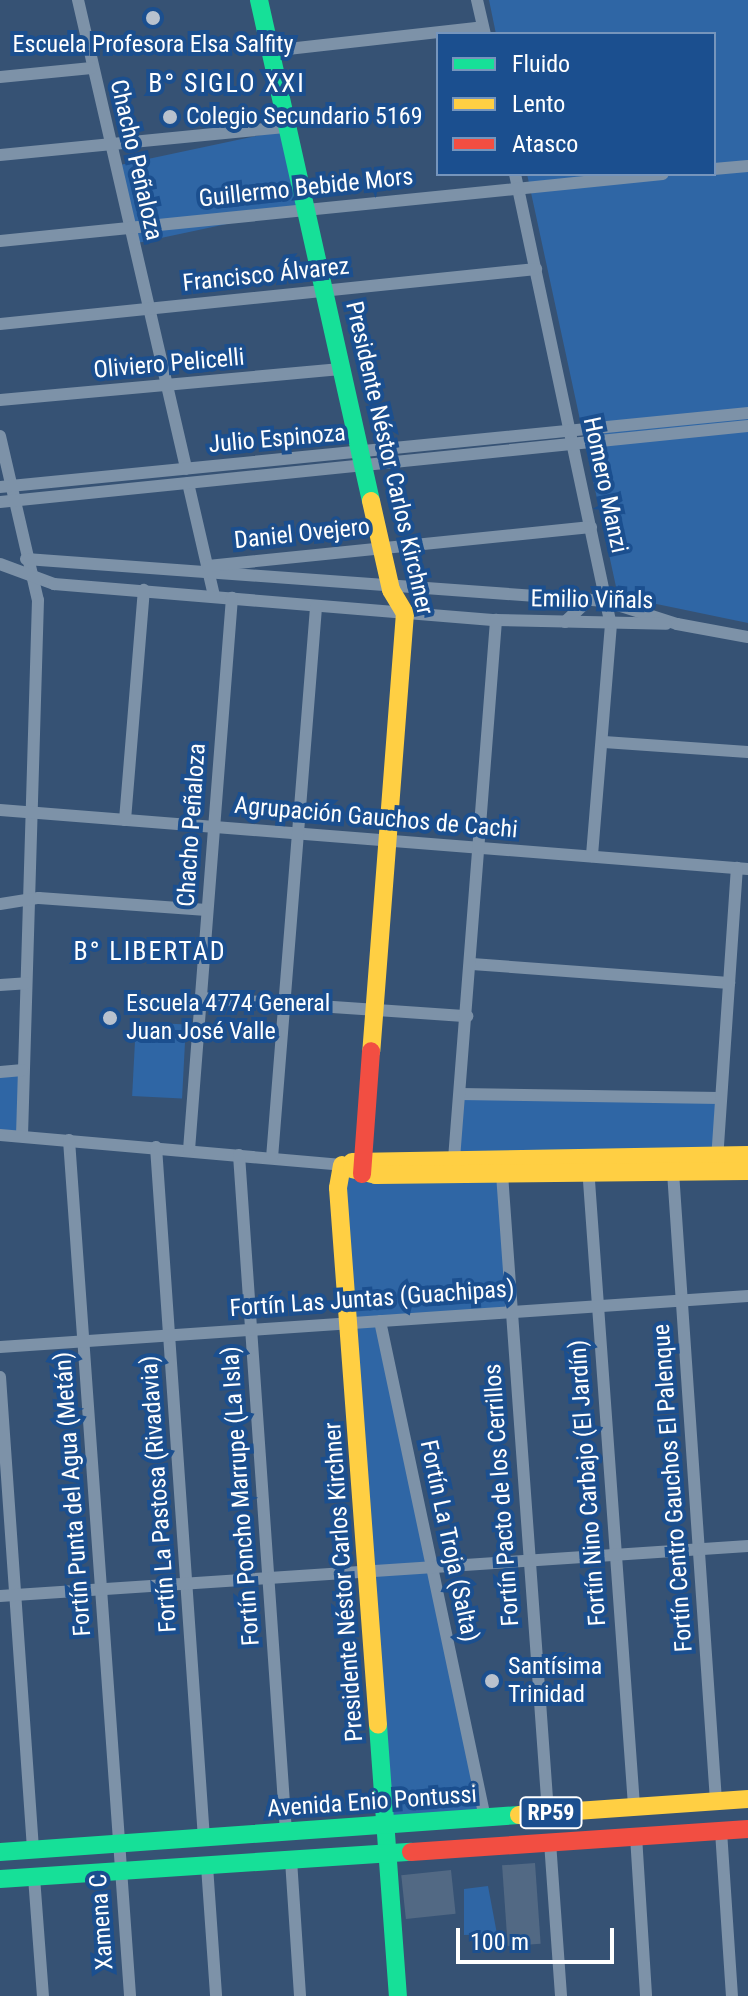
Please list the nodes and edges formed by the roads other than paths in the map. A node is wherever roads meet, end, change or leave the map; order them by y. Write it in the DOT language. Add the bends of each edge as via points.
graph roads {
  1 [pos="78,0"];
  2 [pos="259,0"];
  3 [pos="477,0"];
  4 [pos="484,31"];
  5 [pos="436,35"];
  6 [pos="270,51"];
  7 [pos="92,68"];
  8 [pos="0,77"];
  9 [pos="288,127"];
  10 [pos="110,144"];
  11 [pos="0,155"];
  12 [pos="748,166"];
  13 [pos="716,169"];
  14 [pos="614,176"];
  15 [pos="516,180"];
  16 [pos="306,211"];
  17 [pos="129,227"];
  18 [pos="0,241"];
  19 [pos="536,269"];
  20 [pos="324,292"];
  21 [pos="149,309"];
  22 [pos="0,324"];
  23 [pos="341,369"];
  24 [pos="167,387"];
  25 [pos="0,400"];
  26 [pos="748,413"];
  27 [pos="748,426"];
  28 [pos="571,429"];
  29 [pos="0,436"];
  30 [pos="575,444"];
  31 [pos="362,459"];
  32 [pos="186,469"];
  33 [pos="188,483"];
  34 [pos="6,486"];
  35 [pos="14,500"];
  36 [pos="0,502"];
  37 [pos="591,527"];
  38 [pos="381,548"];
  39 [pos="26,559"];
  40 [pos="0,564"];
  41 [pos="208,568"];
  42 [pos="34,575"];
  43 [pos="144,590"];
  44 [pos="391,590"];
  45 [pos="484,595"];
  46 [pos="214,596"];
  47 [pos="232,598"];
  48 [pos="589,600"];
  49 [pos="605,601"];
  50 [pos="316,607"];
  51 [pos="405,613"];
  52 [pos="490,619"];
  53 [pos="565,622"];
  54 [pos="611,624"];
  55 [pos="677,624"];
  56 [pos="748,637"];
  57 [pos="604,742"];
  58 [pos="748,752"];
  59 [pos="0,810"];
  60 [pos="28,813"];
  61 [pos="125,820"];
  62 [pos="213,827"];
  63 [pos="298,834"];
  64 [pos="386,841"];
  65 [pos="479,849"];
  66 [pos="592,856"];
  67 [pos="742,868"];
  68 [pos="29,900"];
  69 [pos="0,904"];
  70 [pos="207,910"];
  71 [pos="472,964"];
  72 [pos="26,983"];
  73 [pos="729,983"];
  74 [pos="0,985"];
  75 [pos="201,998"];
  76 [pos="285,1003"];
  77 [pos="373,1008"];
  78 [pos="467,1016"];
  79 [pos="23,1070"];
  80 [pos="0,1072"];
  81 [pos="460,1094"];
  82 [pos="720,1098"];
  83 [pos="0,1135"];
  84 [pos="22,1136"];
  85 [pos="69,1140"];
  86 [pos="156,1147"];
  87 [pos="189,1150"];
  88 [pos="239,1155"];
  89 [pos="748,1155"];
  90 [pos="272,1158"];
  91 [pos="454,1159"];
  92 [pos="717,1163"];
  93 [pos="342,1165"];
  94 [pos="588,1165"];
  95 [pos="362,1166"];
  96 [pos="748,1171"];
  97 [pos="673,1172"];
  98 [pos="502,1174"];
  99 [pos="748,1296"];
  100 [pos="682,1300"];
  101 [pos="598,1305"];
  102 [pos="512,1310"];
  103 [pos="380,1321"];
  104 [pos="349,1324"];
  105 [pos="250,1330"];
  106 [pos="169,1335"];
  107 [pos="85,1341"];
  108 [pos="0,1347"];
  109 [pos="0,1377"];
  110 [pos="748,1546"];
  111 [pos="699,1549"];
  112 [pos="613,1555"];
  113 [pos="528,1561"];
  114 [pos="432,1568"];
  115 [pos="367,1572"];
  116 [pos="270,1579"];
  117 [pos="188,1584"];
  118 [pos="102,1591"];
  119 [pos="16,1595"];
  120 [pos="0,1596"];
  121 [pos="748,1799"];
  122 [pos="716,1801"];
  123 [pos="634,1806"];
  124 [pos="548,1813"];
  125 [pos="485,1818"];
  126 [pos="387,1826"];
  127 [pos="748,1829"];
  128 [pos="721,1831"];
  129 [pos="286,1833"];
  130 [pos="636,1836"];
  131 [pos="204,1839"];
  132 [pos="550,1842"];
  133 [pos="119,1845"];
  134 [pos="33,1850"];
  135 [pos="0,1852"];
  136 [pos="388,1853"];
  137 [pos="291,1860"];
  138 [pos="207,1866"];
  139 [pos="121,1872"];
  140 [pos="34,1877"];
  141 [pos="0,1879"];
  142 [pos="43,1996"];
  143 [pos="130,1996"];
  144 [pos="216,1996"];
  145 [pos="300,1996"];
  146 [pos="398,1996"];
  147 [pos="561,1996"];
  148 [pos="646,1996"];
  149 [pos="732,1996"];
  1 -- 7 [label="street, Chacho Peñaloza"];
  2 -- 6 [label="street, Presidente Néstor Carlos Kirchner"];
  3 -- 4 [label="street"];
  5 -- 6 [label="street"];
  6 -- 9 [label="street, Presidente Néstor Carlos Kirchner"];
  7 -- 8 [label="street"];
  7 -- 10 [label="street, Chacho Peñaloza"];
  9 -- 10 [label="street"];
  9 -- 16 [label="street, Presidente Néstor Carlos Kirchner"];
  10 -- 11 [label="street"];
  10 -- 17 [label="street, Chacho Peñaloza"];
  12 -- 13 [label="street"];
  14 -- 15 [label="street, Guillermo Bebide Mors"];
  15 -- 16 [label="street, Guillermo Bebide Mors"];
  15 -- 19 [label="street, Homero Manzi"];
  16 -- 17 [label="street, Guillermo Bebide Mors"];
  16 -- 20 [label="street, Presidente Néstor Carlos Kirchner"];
  17 -- 18 [label="street, Guillermo Bebide Mors"];
  17 -- 21 [label="street, Chacho Peñaloza"];
  19 -- 20 [label="street, Francisco Álvarez"];
  19 -- 28 [label="street, Homero Manzi"];
  20 -- 21 [label="street, Francisco Álvarez"];
  20 -- 23 [label="street, Presidente Néstor Carlos Kirchner"];
  21 -- 22 [label="street, Francisco Álvarez"];
  21 -- 24 [label="street, Chacho Peñaloza"];
  23 -- 24 [label="street, Oliviero Pelicelli"];
  23 -- 31 [label="street, Presidente Néstor Carlos Kirchner"];
  24 -- 25 [label="street, Oliviero Pelicelli"];
  24 -- 32 [label="street, Chacho Peñaloza"];
  26 -- 28 [label="street, Julio Espinoza"];
  27 -- 30 [label="street, Julio Espinoza"];
  28 -- 30 [label="street, Homero Manzi"];
  28 -- 31 [label="street, Julio Espinoza"];
  29 -- 34 [label="street"];
  30 -- 31 [label="street, Julio Espinoza"];
  30 -- 37 [label="street, Homero Manzi"];
  31 -- 32 [label="street, Julio Espinoza"];
  31 -- 33 [label="street, Julio Espinoza"];
  31 -- 38 [label="street, Presidente Néstor Carlos Kirchner"];
  32 -- 34 [label="street, Julio Espinoza"];
  33 -- 35 [label="street, Julio Espinoza"];
  33 -- 41 [label="street"];
  34 -- 35 [label="street"];
  35 -- 36 [label="street, Julio Espinoza"];
  35 -- 39 [label="street"];
  37 -- 38 [label="street, Daniel Ovejero"];
  37 -- 49 [label="street, Homero Manzi"];
  38 -- 41 [label="street, Daniel Ovejero"];
  38 -- 44 [label="street, Presidente Néstor Carlos Kirchner"];
  39 -- 41 [label="street, Emilio Viñals"];
  39 -- 42 [label="street"];
  40 -- 42 [label="street, Emilio Viñals"];
  41 -- 44 [label="street, Emilio Viñals"];
  41 -- 46 [label="street"];
  42 -- 43 [label="street, Emilio Viñals" via="54,584"];
  42 -- 60 [label="street"];
  43 -- 46 [label="street, Emilio Viñals"];
  43 -- 61 [label="street"];
  44 -- 45 [label="street, Emilio Viñals"];
  44 -- 51 [label="street, Presidente Néstor Carlos Kirchner"];
  45 -- 48 [label="street, Emilio Viñals"];
  45 -- 52 [label="street"];
  46 -- 47 [label="street, Emilio Viñals"];
  47 -- 50 [label="street, Emilio Viñals"];
  47 -- 62 [label="street, Chacho Peñaloza"];
  48 -- 49 [label="street, Emilio Viñals"];
  48 -- 53 [label="street"];
  49 -- 54 [label="street, Homero Manzi"];
  49 -- 55 [label="street, Emilio Viñals"];
  50 -- 51 [label="street, Emilio Viñals"];
  50 -- 63 [label="street"];
  51 -- 52 [label="street, Emilio Viñals"];
  51 -- 64 [label="street, Presidente Néstor Carlos Kirchner"];
  52 -- 53 [label="street, Emilio Viñals"];
  52 -- 65 [label="street"];
  53 -- 54 [label="street, Emilio Viñals"];
  54 -- 55 [label="street, Emilio Viñals"];
  54 -- 57 [label="street, Homero Manzi"];
  55 -- 56 [label="street"];
  57 -- 58 [label="street"];
  57 -- 66 [label="street, Homero Manzi"];
  59 -- 60 [label="street, Agrupación Gauchos de Cachi"];
  60 -- 61 [label="street, Agrupación Gauchos de Cachi"];
  60 -- 68 [label="street"];
  61 -- 62 [label="street, Agrupación Gauchos de Cachi"];
  62 -- 63 [label="street, Agrupación Gauchos de Cachi"];
  62 -- 70 [label="street, Chacho Peñaloza"];
  63 -- 64 [label="street, Agrupación Gauchos de Cachi"];
  63 -- 76 [label="street"];
  64 -- 65 [label="street, Agrupación Gauchos de Cachi"];
  64 -- 77 [label="street, Presidente Néstor Carlos Kirchner"];
  65 -- 66 [label="street, Agrupación Gauchos de Cachi"];
  65 -- 71 [label="street"];
  66 -- 67 [label="street, Agrupación Gauchos de Cachi"];
  67 -- 73 [label="street"];
  68 -- 69 [label="street"];
  68 -- 70 [label="street"];
  68 -- 72 [label="street"];
  70 -- 75 [label="street, Chacho Peñaloza"];
  71 -- 73 [label="street"];
  71 -- 78 [label="street"];
  72 -- 74 [label="street"];
  72 -- 79 [label="street"];
  73 -- 82 [label="street"];
  75 -- 76 [label="street"];
  75 -- 87 [label="street, Chacho Peñaloza"];
  76 -- 77 [label="street"];
  76 -- 90 [label="street"];
  77 -- 78 [label="street"];
  77 -- 95 [label="street, Presidente Néstor Carlos Kirchner"];
  78 -- 81 [label="street"];
  79 -- 80 [label="street"];
  79 -- 84 [label="street"];
  81 -- 82 [label="street"];
  81 -- 91 [label="street"];
  82 -- 92 [label="street"];
  83 -- 84 [label="street"];
  84 -- 85 [label="street"];
  85 -- 86 [label="street"];
  85 -- 107 [label="street, Fortín Punta del Agua (Metán)"];
  86 -- 87 [label="street"];
  86 -- 106 [label="street, Fortín La Pastosa (Rivadavia)"];
  87 -- 88 [label="street"];
  88 -- 90 [label="street"];
  88 -- 105 [label="street, Fortín Poncho Marrupe (La Isla)"];
  89 -- 92 [label="street"];
  90 -- 93 [label="street"];
  91 -- 94 [label="street"];
  91 -- 95 [label="street"];
  92 -- 94 [label="street"];
  92 -- 96 [label="street"];
  92 -- 97 [label="street"];
  93 -- 95 [label="street"];
  93 -- 104 [label="street, Presidente Néstor Carlos Kirchner"];
  94 -- 97 [label="street"];
  94 -- 98 [label="street"];
  94 -- 101 [label="street, Fortín Nino Carbajo (El Jardín)"];
  95 -- 98 [label="street"];
  97 -- 100 [label="street, Fortín Centro Gauchos El Palenque"];
  98 -- 102 [label="street, Fortín Pacto de los Cerrillos"];
  99 -- 100 [label="street, Fortín Las Juntas (Guachipas)"];
  100 -- 101 [label="street, Fortín Las Juntas (Guachipas)"];
  100 -- 111 [label="street, Fortín Centro Gauchos El Palenque"];
  101 -- 102 [label="street, Fortín Las Juntas (Guachipas)"];
  101 -- 112 [label="street, Fortín Nino Carbajo (El Jardín)"];
  102 -- 103 [label="street, Fortín Las Juntas (Guachipas)"];
  102 -- 113 [label="street, Fortín Pacto de los Cerrillos"];
  103 -- 104 [label="street, Fortín Las Juntas (Guachipas)"];
  103 -- 114 [label="street, Fortín La Troja (Salta)"];
  104 -- 105 [label="street, Fortín Las Juntas (Guachipas)"];
  104 -- 115 [label="street, Presidente Néstor Carlos Kirchner"];
  105 -- 106 [label="street, Fortín Las Juntas (Guachipas)"];
  105 -- 116 [label="street, Fortín Poncho Marrupe (La Isla)"];
  106 -- 107 [label="street, Fortín Las Juntas (Guachipas)"];
  106 -- 117 [label="street, Fortín La Pastosa (Rivadavia)"];
  107 -- 108 [label="street, Fortín Las Juntas (Guachipas)"];
  107 -- 118 [label="street, Fortín Punta del Agua (Metán)"];
  109 -- 119 [label="street"];
  110 -- 111 [label="street"];
  111 -- 112 [label="street"];
  111 -- 122 [label="street, Fortín Centro Gauchos El Palenque"];
  112 -- 113 [label="street"];
  112 -- 123 [label="street, Fortín Nino Carbajo (El Jardín)"];
  113 -- 114 [label="street"];
  113 -- 124 [label="street, Fortín Pacto de los Cerrillos"];
  114 -- 115 [label="street"];
  114 -- 125 [label="street, Fortín La Troja (Salta)"];
  115 -- 116 [label="street"];
  115 -- 126 [label="street, Presidente Néstor Carlos Kirchner"];
  116 -- 117 [label="street"];
  116 -- 129 [label="street, Fortín Poncho Marrupe (La Isla)"];
  117 -- 118 [label="street"];
  117 -- 131 [label="street, Fortín La Pastosa (Rivadavia)"];
  118 -- 119 [label="street"];
  118 -- 133 [label="street, Fortín Punta del Agua (Metán)"];
  119 -- 120 [label="street"];
  119 -- 134 [label="street"];
  121 -- 122 [label="street, Avenida Enio Pontussi / RP59"];
  122 -- 123 [label="street, Avenida Enio Pontussi / RP59"];
  123 -- 124 [label="street, Avenida Enio Pontussi / RP59"];
  124 -- 125 [label="street, Avenida Enio Pontussi / RP59"];
  125 -- 126 [label="street, Avenida Enio Pontussi / RP59"];
  126 -- 129 [label="street, Avenida Enio Pontussi / RP59"];
  126 -- 136 [label="street, Presidente Néstor Carlos Kirchner"];
  127 -- 128 [label="street, RP59"];
  128 -- 130 [label="street, RP59"];
  128 -- 149 [label="street"];
  129 -- 131 [label="street, Avenida Enio Pontussi / RP59"];
  130 -- 132 [label="street, RP59"];
  130 -- 148 [label="street"];
  131 -- 133 [label="street, Avenida Enio Pontussi / RP59"];
  132 -- 136 [label="street, RP59"];
  132 -- 147 [label="street"];
  133 -- 134 [label="street, Avenida Enio Pontussi / RP59"];
  133 -- 139 [label="street, Xamena C"];
  134 -- 135 [label="street, Avenida Enio Pontussi / RP59"];
  136 -- 137 [label="street, RP59"];
  136 -- 146 [label="street, Presidente Néstor Carlos Kirchner"];
  137 -- 138 [label="street, RP59"];
  137 -- 145 [label="street"];
  138 -- 139 [label="street, RP59"];
  138 -- 144 [label="street"];
  139 -- 140 [label="street, RP59"];
  139 -- 143 [label="street, Xamena C"];
  140 -- 141 [label="street, RP59"];
  140 -- 142 [label="street"];
}
